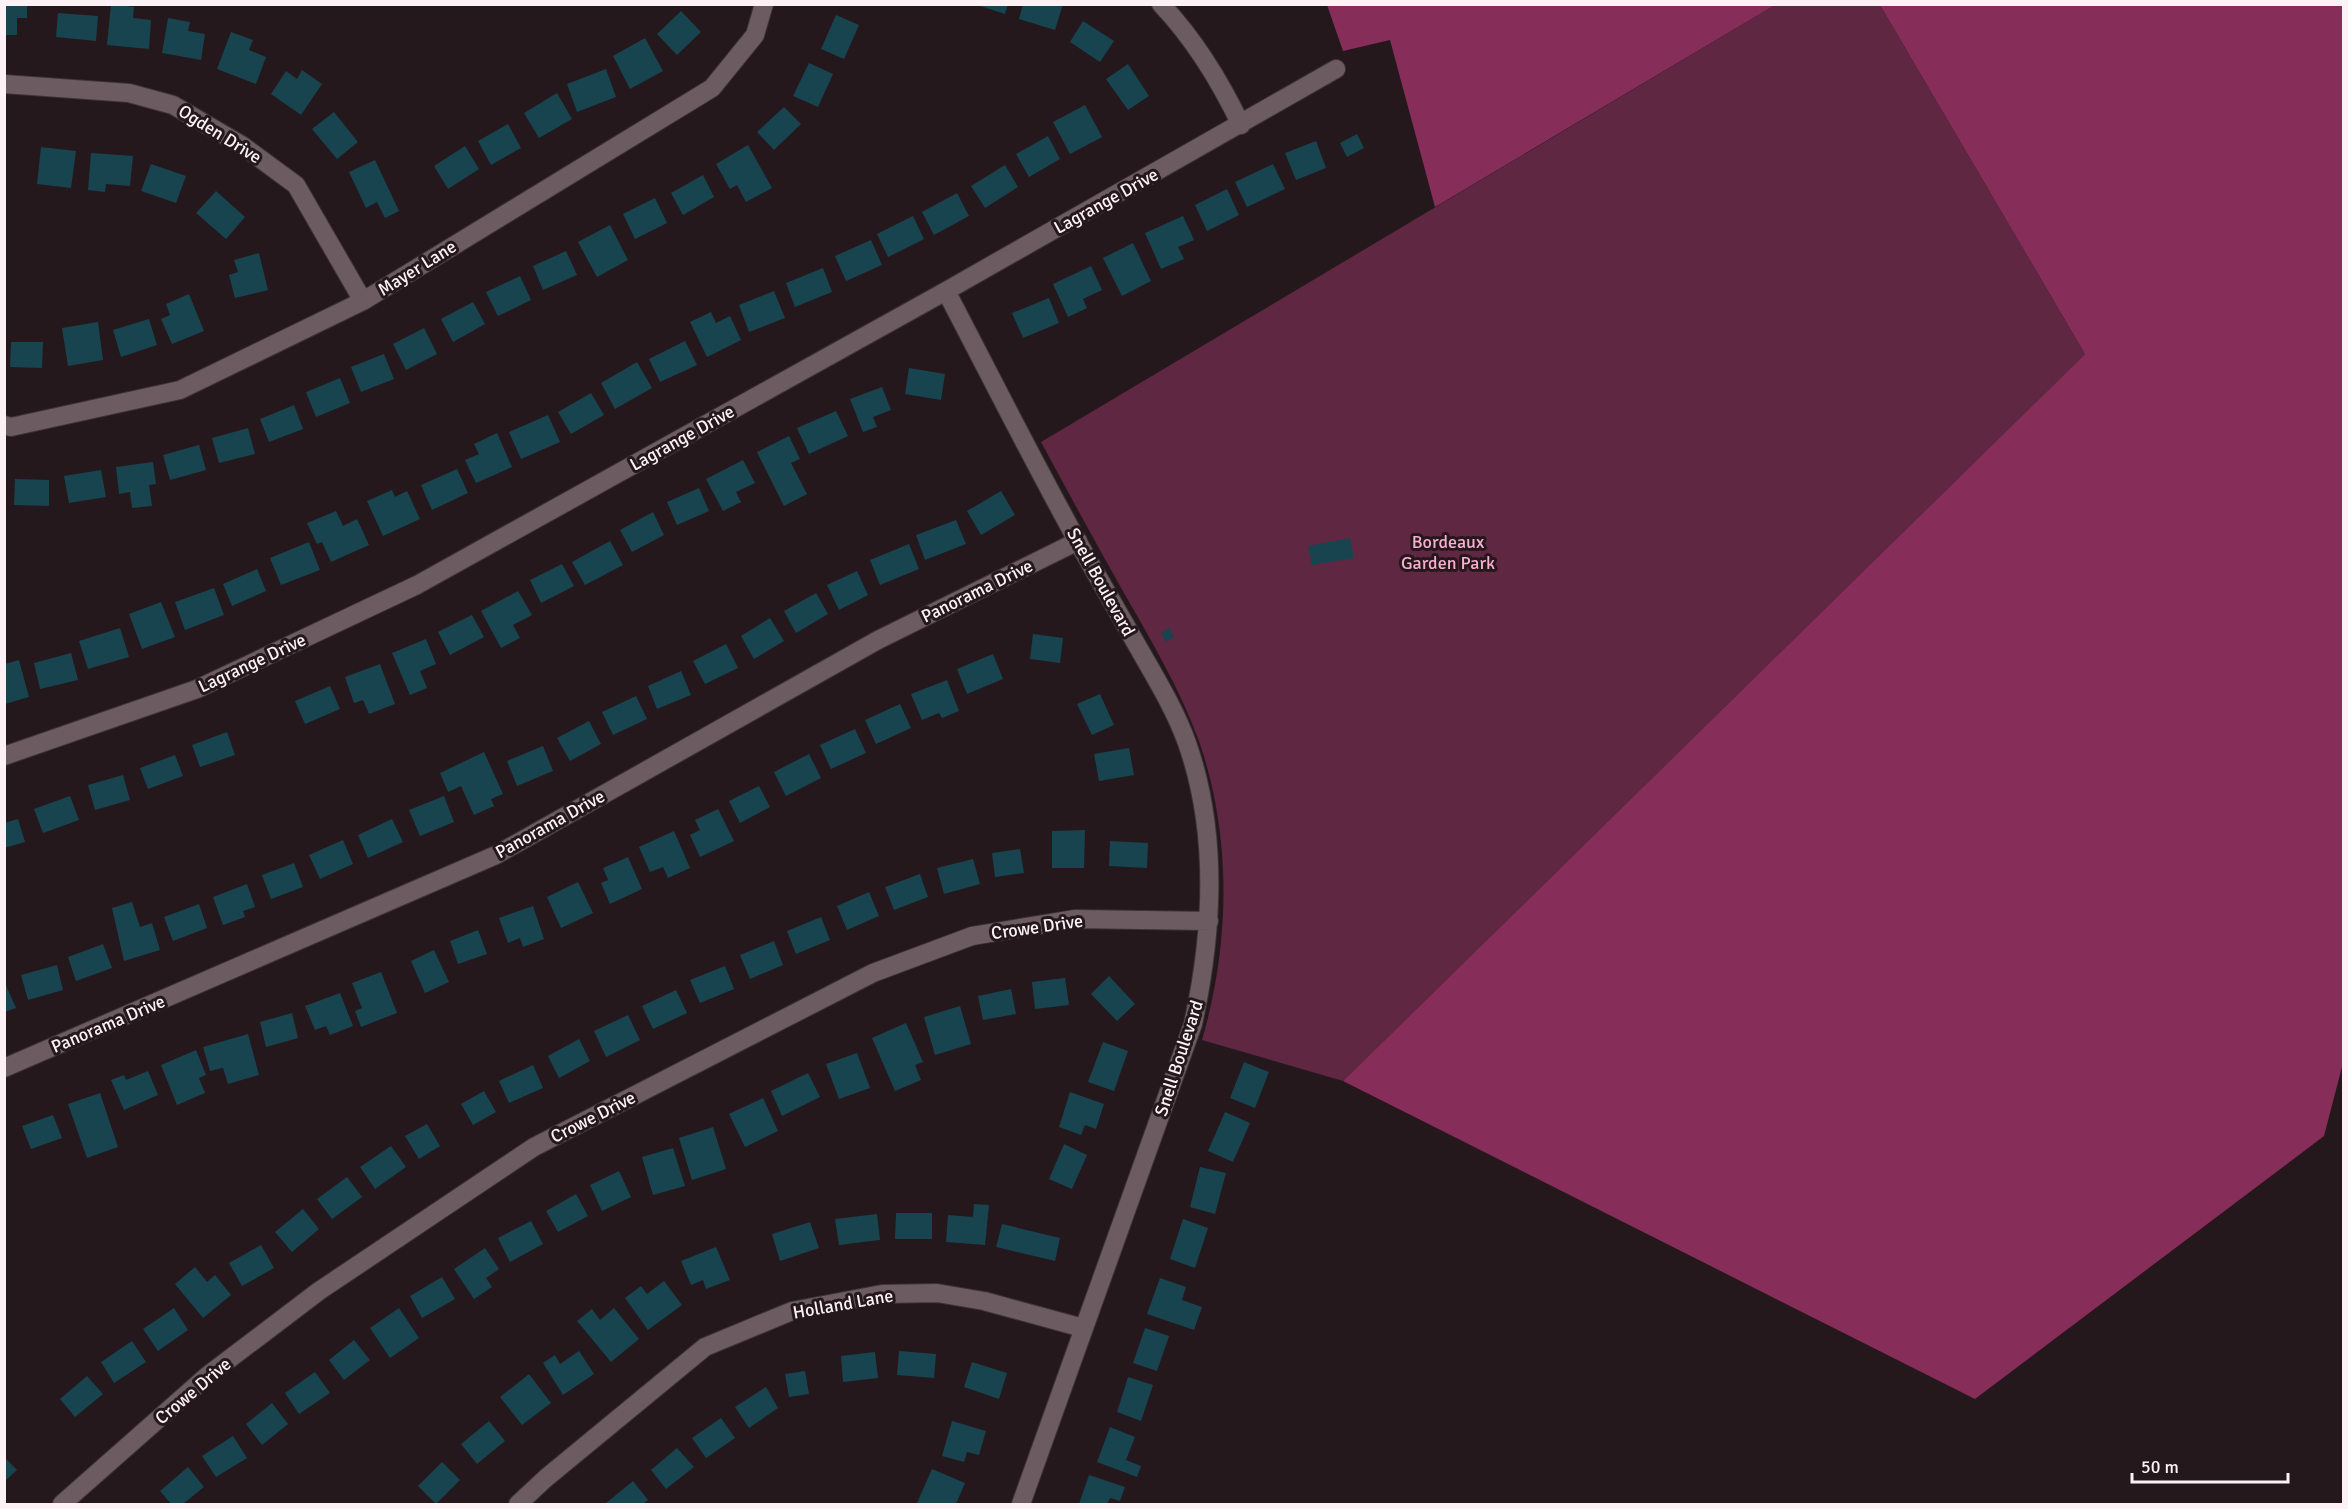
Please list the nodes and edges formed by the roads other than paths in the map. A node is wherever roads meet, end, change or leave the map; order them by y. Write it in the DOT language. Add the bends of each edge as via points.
graph roads {
  1 [pos="764,4"];
  2 [pos="1161,4"];
  3 [pos="1336,69"];
  4 [pos="4,84"];
  5 [pos="1241,124"];
  6 [pos="946,291"];
  7 [pos="363,301"];
  8 [pos="4,425"];
  9 [pos="1078,542"];
  10 [pos="4,756"];
  11 [pos="1209,921"];
  12 [pos="4,1068"];
  13 [pos="1083,1328"];
  14 [pos="62,1504"];
  15 [pos="518,1504"];
  16 [pos="1021,1504"];
  1 -- 7 [label="street, Mayer Lane" via="755,35 712,87"];
  2 -- 5 [label="street" via="1218,78"];
  3 -- 5 [label="street, Lagrange Drive"];
  4 -- 7 [label="street, Ogden Drive" via="129,93 173,105 243,146 296,185"];
  5 -- 6 [label="street, Lagrange Drive"];
  6 -- 9 [label="street, Snell Boulevard"];
  6 -- 10 [label="street, Lagrange Drive" via="417,585 197,689"];
  7 -- 8 [label="street, Mayer Lane" via="180,390 11,427"];
  9 -- 11 [label="street, Snell Boulevard" via="1165,694 1187,743 1206,824"];
  9 -- 12 [label="street, Panorama Drive" via="878,640 496,855"];
  11 -- 13 [label="street, Snell Boulevard" via="1203,981 1193,1024"];
  11 -- 14 [label="street, Crowe Drive" via="1076,919 972,936 863,978 534,1148 319,1291 207,1376"];
  13 -- 15 [label="street, Holland Lane" via="984,1301 937,1293 882,1294 792,1311 705,1347"];
  13 -- 16 [label="street, Snell Boulevard"];
}
